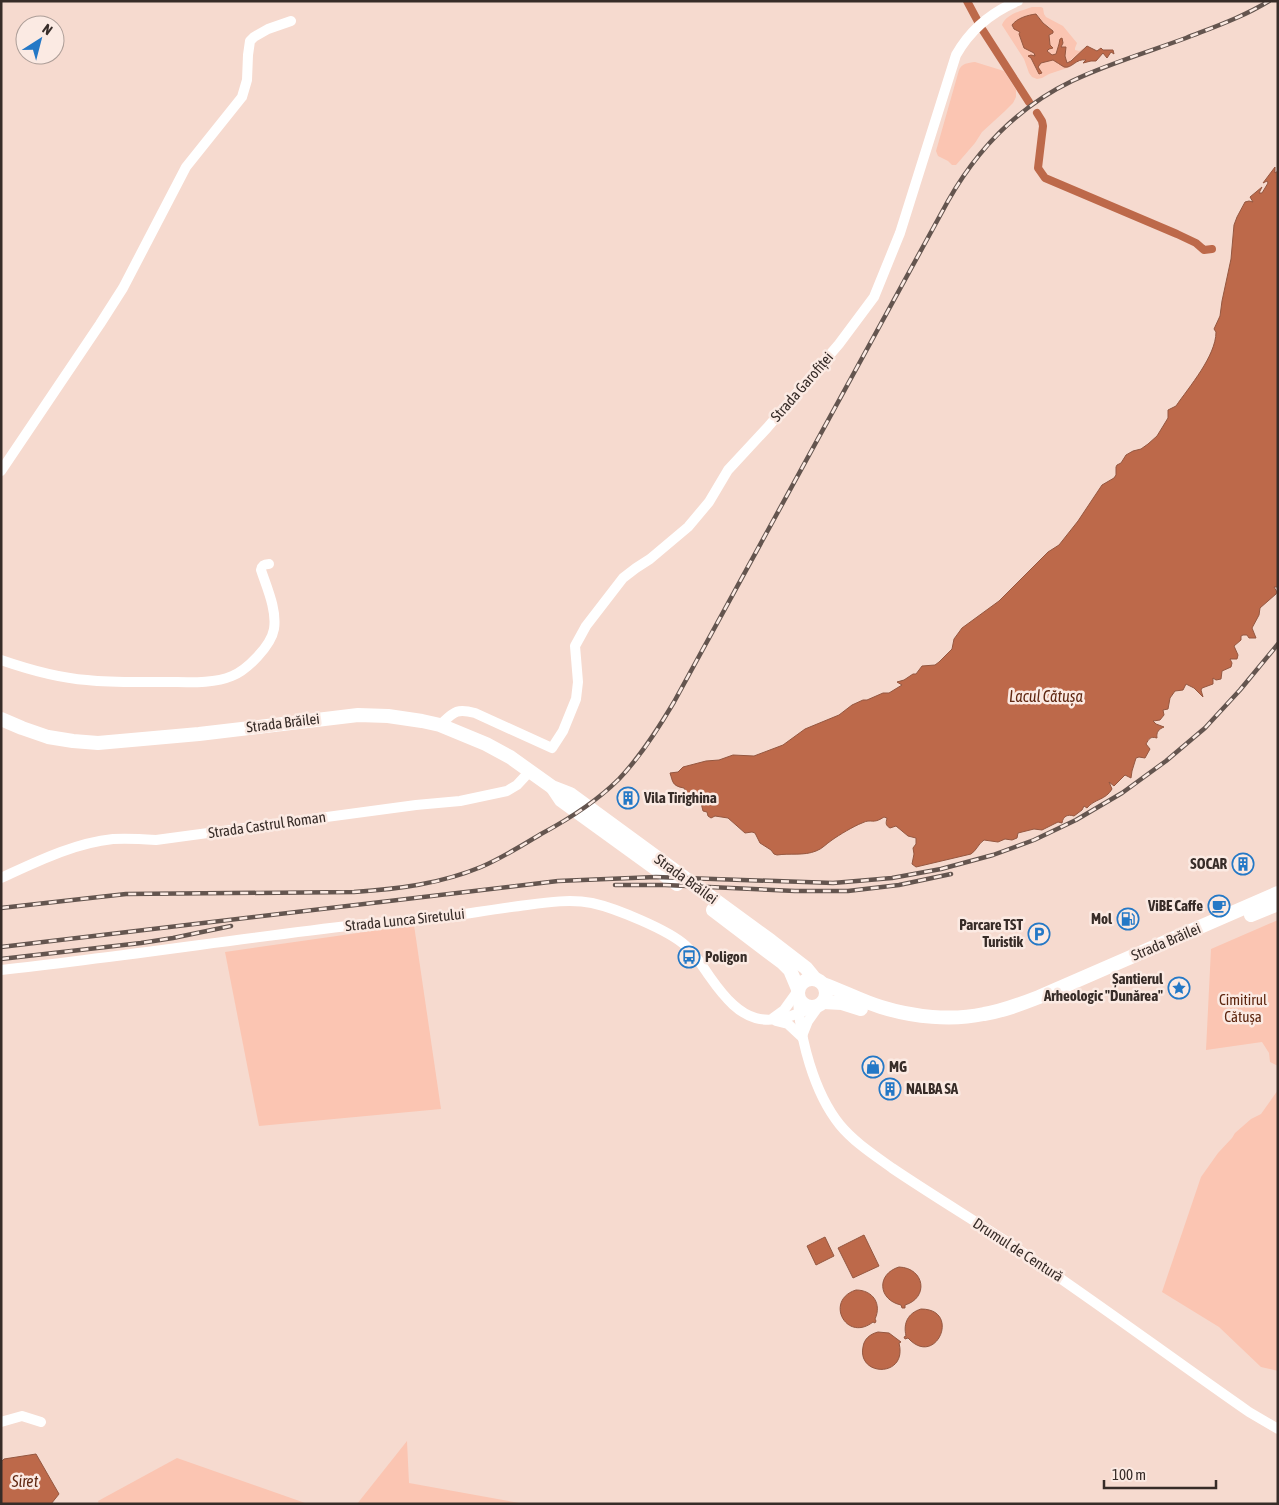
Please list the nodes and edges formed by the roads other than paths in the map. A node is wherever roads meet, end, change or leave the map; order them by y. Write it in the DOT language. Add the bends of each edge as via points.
graph roads {
  1 [pos="1018,1"];
  2 [pos="290,21"];
  3 [pos="1,471"];
  4 [pos="269,564"];
  5 [pos="1,660"];
  6 [pos="1,719"];
  7 [pos="440,725"];
  8 [pos="530,771"];
  9 [pos="1,878"];
  10 [pos="1278,893"];
  11 [pos="704,897"];
  12 [pos="1278,904"];
  13 [pos="1,970"];
  14 [pos="819,982"];
  15 [pos="798,993"];
  16 [pos="820,1004"];
  17 [pos="799,1014"];
  18 [pos="768,1021"];
  19 [pos="802,1037"];
  20 [pos="1,1422"];
  21 [pos="41,1422"];
  22 [pos="1278,1429"];
  1 -- 7 [label="street, Strada Garofiței" via="976,28 956,55 900,233 874,297 839,344 728,470 709,502 688,527 623,578 586,626 575,646 576,699 552,748 465,710 455,711"];
  2 -- 3 [label="street" via="268,29 250,41 247,80 242,97 190,160 123,288"];
  4 -- 5 [label="street" via="262,566 261,570 273,610 274,628 270,642 257,657 232,676 201,682 86,680 58,676"];
  6 -- 7 [label="highway, Strada Brăilei" via="48,737 98,744 358,715 422,720"];
  7 -- 8 [label="highway, Strada Brăilei" via="486,744"];
  8 -- 9 [label="street, Strada Castrul Roman" via="507,792 460,801 156,840 103,840 54,855"];
  8 -- 11 [label="highway, Strada Brăilei"];
  10 -- 14 [label="highway, Strada Brăilei" via="1039,997 984,1014 957,1017 904,1013 880,1007"];
  11 -- 14 [label="highway, Strada Brăilei" via="806,968"];
  11 -- 15 [label="highway, Strada Brăilei" via="790,970"];
  12 -- 16 [label="highway, Strada Brăilei" via="1042,1005 993,1021 970,1025 930,1025 878,1015 842,1003"];
  13 -- 18 [label="street, Strada Lunca Siretului" via="357,925 426,920 543,903 581,902 616,910 675,938 689,949 731,1003 752,1018"];
  14 -- 15 [label="highway" via="806,979"];
  14 -- 16 [label="highway" via="826,992"];
  15 -- 16 [label="highway" via="803,1004 812,1007"];
  15 -- 17 [label="street, Drumul de Centură"];
  15 -- 18 [label="street" via="780,1014"];
  16 -- 17 [label="street"];
  16 -- 19 [label="street"];
  17 -- 18 [label="street"];
  17 -- 19 [label="street, Drumul de Centură"];
  18 -- 19 [label="street, Strada Lunca Siretului" via="788,1024"];
  19 -- 22 [label="street, Drumul de Centură" via="827,1106 858,1143"];
  20 -- 21 [label="street" via="22,1416"];
}
